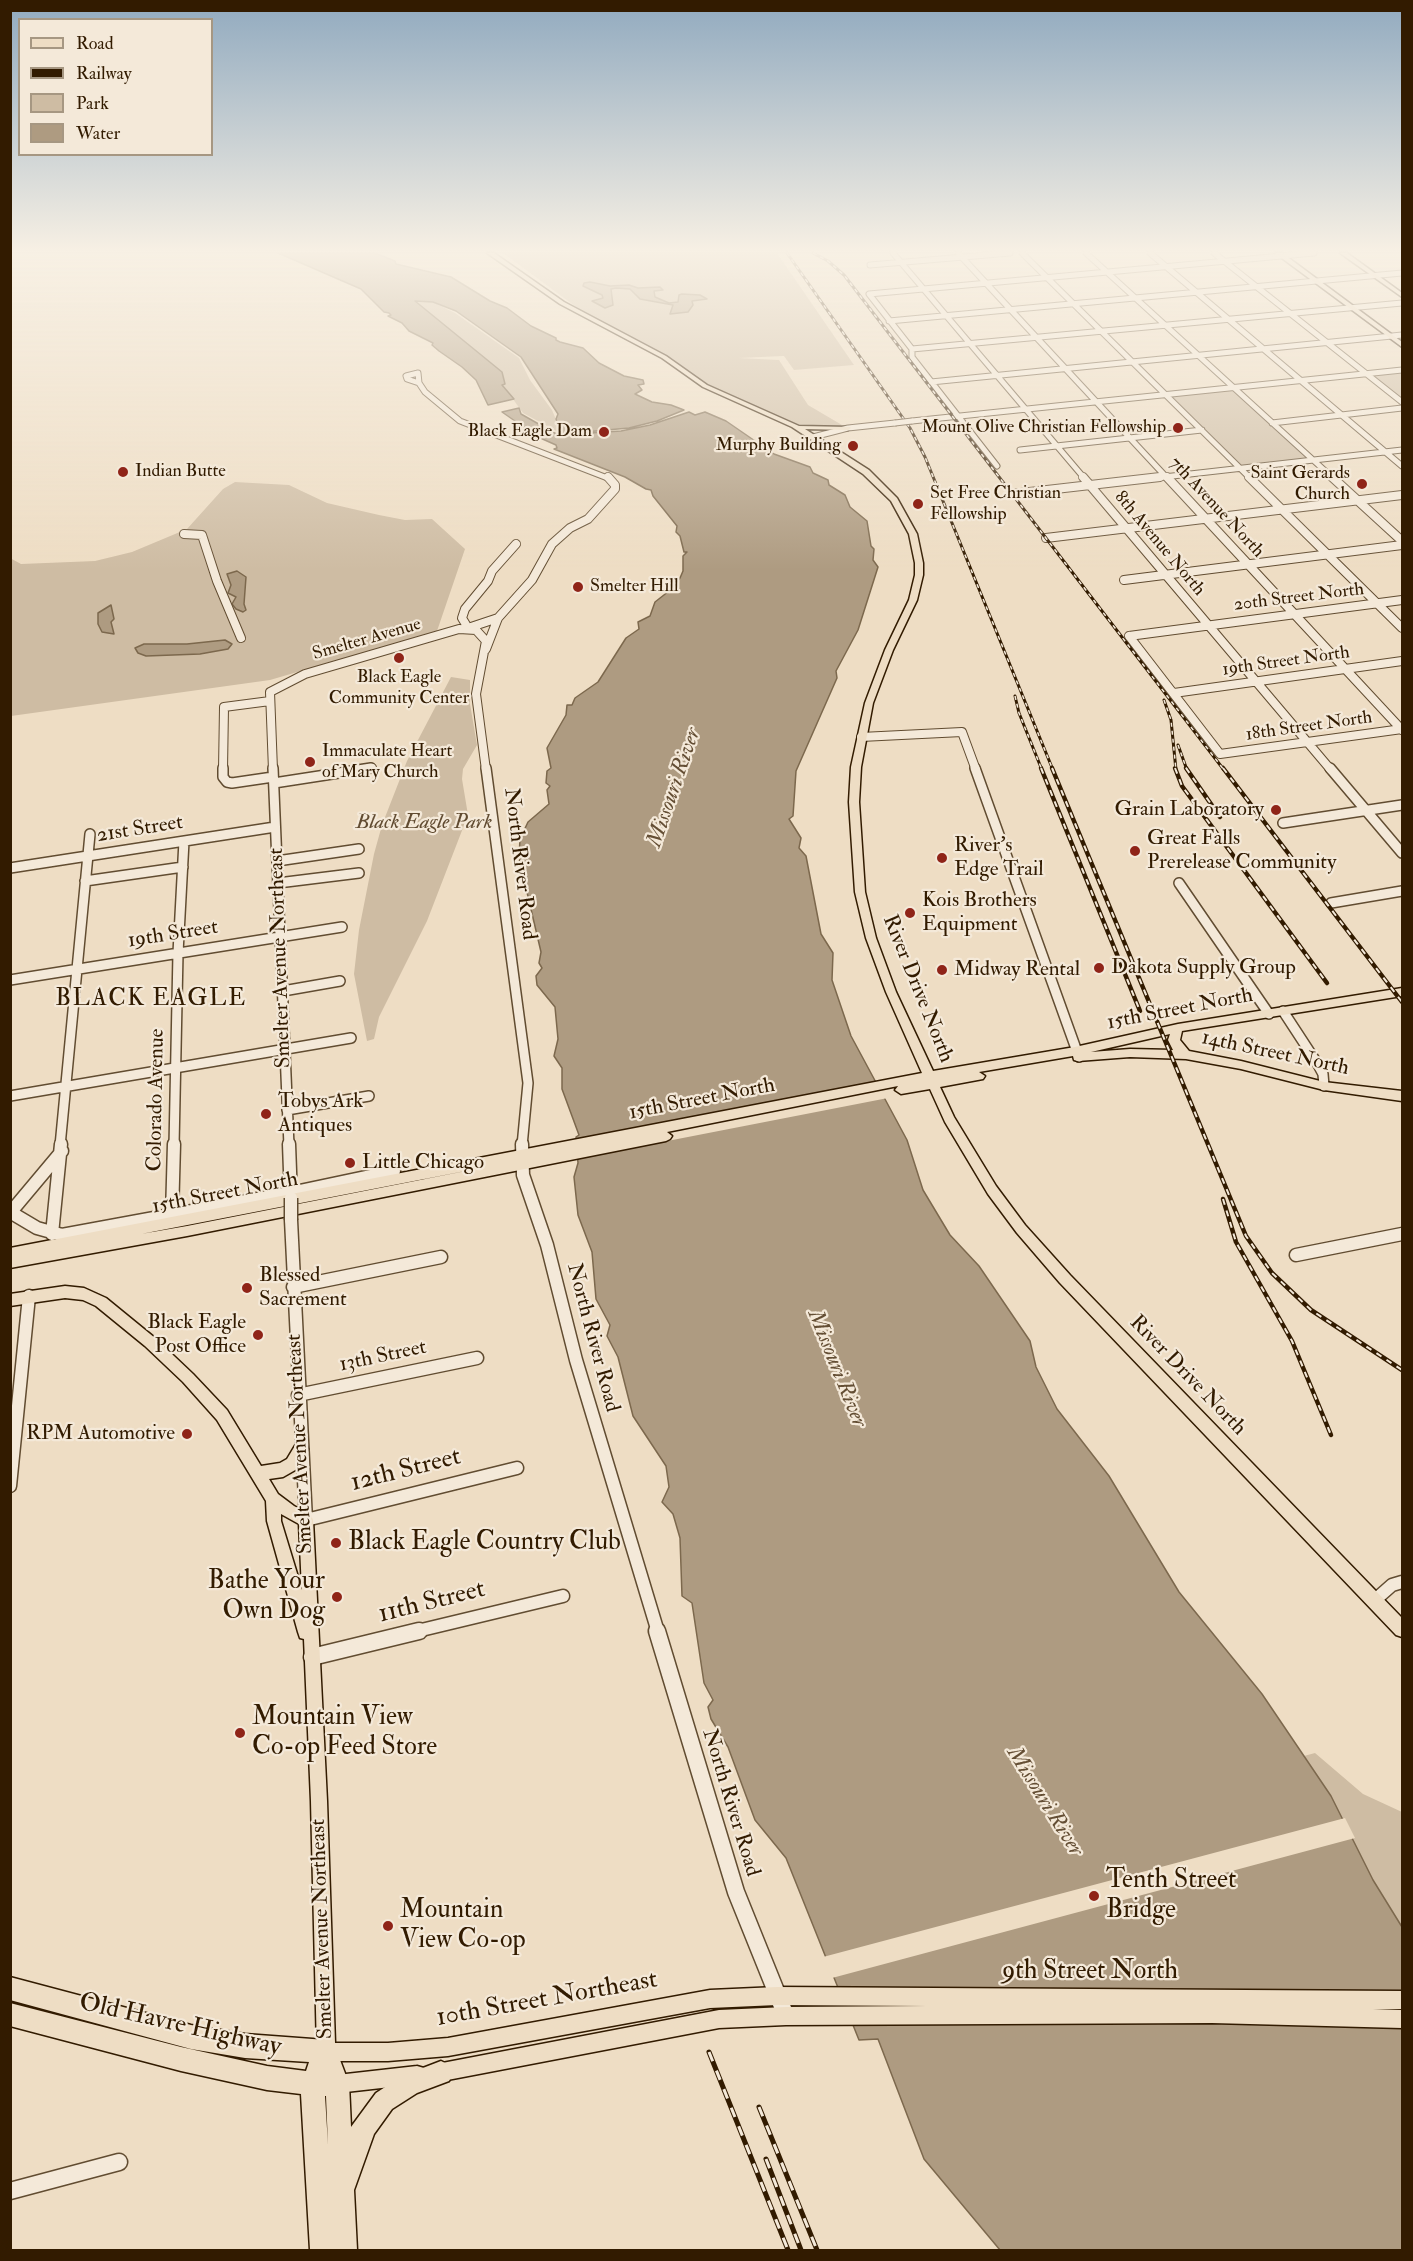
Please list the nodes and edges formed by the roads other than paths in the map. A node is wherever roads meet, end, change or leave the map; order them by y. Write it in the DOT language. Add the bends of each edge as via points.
graph roads {
  1 [pos="665,359"];
  2 [pos="913,359"];
  3 [pos="982,359"];
  4 [pos="1056,359"];
  5 [pos="1128,359"];
  6 [pos="1175,359"];
  7 [pos="1202,359"];
  8 [pos="1274,359"];
  9 [pos="1347,359"];
  10 [pos="1133,363"];
  11 [pos="1066,369"];
  12 [pos="1402,370"];
  13 [pos="1367,374"];
  14 [pos="997,376"];
  15 [pos="1301,381"];
  16 [pos="931,382"];
  17 [pos="418,383"];
  18 [pos="1234,388"];
  19 [pos="1166,395"];
  20 [pos="1097,402"];
  21 [pos="1402,402"];
  22 [pos="1402,408"];
  23 [pos="1026,410"];
  24 [pos="1342,415"];
  25 [pos="958,417"];
  26 [pos="1272,423"];
  27 [pos="794,426"];
  28 [pos="848,428"];
  29 [pos="1202,430"];
  30 [pos="813,437"];
  31 [pos="1129,438"];
  32 [pos="1056,446"];
  33 [pos="1020,450"];
  34 [pos="1402,450"];
  35 [pos="1386,452"];
  36 [pos="839,453"];
  37 [pos="1313,460"];
  38 [pos="997,466"];
  39 [pos="1402,466"];
  40 [pos="1240,468"];
  41 [pos="1165,476"];
  42 [pos="1090,485"];
  43 [pos="1012,494"];
  44 [pos="1402,495"];
  45 [pos="1358,501"];
  46 [pos="1283,510"];
  47 [pos="1205,519"];
  48 [pos="1126,528"];
  49 [pos="184,534"];
  50 [pos="1046,538"];
  51 [pos="1402,543"];
  52 [pos="516,544"];
  53 [pos="1327,554"];
  54 [pos="1248,564"];
  55 [pos="1165,575"];
  56 [pos="1124,580"];
  57 [pos="1402,600"];
  58 [pos="1378,603"];
  59 [pos="1294,614"];
  60 [pos="498,618"];
  61 [pos="1209,625"];
  62 [pos="1402,628"];
  63 [pos="472,629"];
  64 [pos="241,638"];
  65 [pos="486,649"];
  66 [pos="1402,661"];
  67 [pos="1345,669"];
  68 [pos="1256,681"];
  69 [pos="1174,693"];
  70 [pos="270,696"];
  71 [pos="1402,730"];
  72 [pos="861,737"];
  73 [pos="1309,743"];
  74 [pos="372,768"];
  75 [pos="273,780"];
  76 [pos="1402,806"];
  77 [pos="1367,811"];
  78 [pos="1283,823"];
  79 [pos="275,827"];
  80 [pos="90,834"];
  81 [pos="184,841"];
  82 [pos="359,849"];
  83 [pos="1402,853"];
  84 [pos="89,856"];
  85 [pos="277,861"];
  86 [pos="183,867"];
  87 [pos="10,868"];
  88 [pos="359,873"];
  89 [pos="85,881"];
  90 [pos="1179,883"];
  91 [pos="278,884"];
  92 [pos="1402,891"];
  93 [pos="1331,903"];
  94 [pos="342,927"];
  95 [pos="279,936"];
  96 [pos="178,953"];
  97 [pos="76,969"];
  98 [pos="10,980"];
  99 [pos="340,981"];
  100 [pos="283,991"];
  101 [pos="1402,992"];
  102 [pos="1283,1011"];
  103 [pos="1269,1014"];
  104 [pos="1178,1028"];
  105 [pos="351,1038"];
  106 [pos="284,1049"];
  107 [pos="1077,1054"];
  108 [pos="1103,1054"];
  109 [pos="1186,1055"];
  110 [pos="176,1067"];
  111 [pos="931,1080"];
  112 [pos="1324,1086"];
  113 [pos="66,1087"];
  114 [pos="10,1096"];
  115 [pos="369,1096"];
  116 [pos="1402,1096"];
  117 [pos="287,1110"];
  118 [pos="62,1150"];
  119 [pos="521,1160"];
  120 [pos="394,1171"];
  121 [pos="291,1196"];
  122 [pos="11,1213"];
  123 [pos="172,1215"];
  124 [pos="52,1234"];
  125 [pos="1402,1234"];
  126 [pos="10,1254"];
  127 [pos="1296,1255"];
  128 [pos="441,1257"];
  129 [pos="10,1263"];
  130 [pos="293,1287"];
  131 [pos="29,1296"];
  132 [pos="10,1300"];
  133 [pos="477,1358"];
  134 [pos="298,1395"];
  135 [pos="301,1449"];
  136 [pos="517,1468"];
  137 [pos="259,1473"];
  138 [pos="10,1486"];
  139 [pos="273,1499"];
  140 [pos="306,1520"];
  141 [pos="1402,1582"];
  142 [pos="563,1596"];
  143 [pos="1375,1600"];
  144 [pos="1402,1629"];
  145 [pos="312,1657"];
  146 [pos="10,1988"];
  147 [pos="777,1996"];
  148 [pos="1402,2000"];
  149 [pos="10,2014"];
  150 [pos="786,2016"];
  151 [pos="1402,2019"];
  152 [pos="326,2052"];
  153 [pos="441,2073"];
  154 [pos="312,2084"];
  155 [pos="337,2084"];
  156 [pos="120,2162"];
  157 [pos="10,2191"];
  158 [pos="342,2201"];
  159 [pos="322,2250"];
  160 [pos="345,2250"];
  1 -- 27 [label="main road, River Drive North" via="705,386"];
  2 -- 16 [label="street"];
  3 -- 14 [label="street, 8th Avenue North"];
  4 -- 11 [label="street, 7th Avenue North"];
  5 -- 10 [label="street"];
  6 -- 10 [label="street"];
  7 -- 18 [label="street"];
  8 -- 15 [label="street"];
  9 -- 13 [label="street"];
  10 -- 11 [label="street"];
  10 -- 19 [label="street"];
  11 -- 14 [label="street"];
  11 -- 20 [label="street, 7th Avenue North"];
  12 -- 13 [label="street"];
  13 -- 15 [label="street"];
  13 -- 21 [label="street"];
  14 -- 16 [label="street"];
  14 -- 23 [label="street, 8th Avenue North"];
  15 -- 18 [label="street"];
  15 -- 24 [label="street"];
  16 -- 25 [label="street"];
  17 -- 60 [label="street, North River Road" via="460,421 607,476 615,485 588,519 552,544 532,580"];
  18 -- 19 [label="street"];
  18 -- 26 [label="street"];
  19 -- 20 [label="street"];
  19 -- 29 [label="street"];
  20 -- 23 [label="street"];
  20 -- 31 [label="street, 7th Avenue North"];
  22 -- 24 [label="street"];
  23 -- 25 [label="street"];
  23 -- 32 [label="street, 8th Avenue North"];
  24 -- 26 [label="street"];
  24 -- 35 [label="street"];
  25 -- 28 [label="street, bridge"];
  25 -- 38 [label="street"];
  26 -- 37 [label="street"];
  27 -- 28 [label="main road"];
  27 -- 30 [label="main road, River Drive North"];
  28 -- 30 [label="street"];
  28 -- 36 [label="main road" via="832,441"];
  29 -- 31 [label="street"];
  29 -- 40 [label="street"];
  30 -- 36 [label="main road, River Drive North"];
  31 -- 32 [label="street"];
  31 -- 41 [label="street, 7th Avenue North"];
  32 -- 33 [label="street"];
  32 -- 42 [label="street, 8th Avenue North"];
  34 -- 35 [label="street"];
  35 -- 37 [label="street"];
  35 -- 39 [label="street"];
  36 -- 72 [label="main road, River Drive North" via="894,500 913,534 919,563 914,600 881,671"];
  37 -- 40 [label="street"];
  37 -- 45 [label="street"];
  40 -- 41 [label="street"];
  40 -- 46 [label="street"];
  41 -- 42 [label="street"];
  41 -- 47 [label="street, 7th Avenue North"];
  42 -- 43 [label="street"];
  42 -- 48 [label="street, 8th Avenue North"];
  44 -- 45 [label="street"];
  45 -- 46 [label="street"];
  45 -- 51 [label="street"];
  46 -- 47 [label="street"];
  46 -- 53 [label="street"];
  47 -- 48 [label="street"];
  47 -- 54 [label="street, 7th Avenue North"];
  48 -- 50 [label="street"];
  48 -- 55 [label="street, 8th Avenue North"];
  49 -- 64 [label="street" via="202,535"];
  51 -- 53 [label="street"];
  52 -- 63 [label="street" via="465,609 462,618"];
  53 -- 54 [label="street"];
  53 -- 58 [label="street"];
  54 -- 55 [label="street"];
  54 -- 59 [label="street, 7th Avenue North"];
  55 -- 56 [label="street"];
  55 -- 61 [label="street, 8th Avenue North"];
  57 -- 58 [label="street, 20th Street North"];
  58 -- 59 [label="street, 20th Street North"];
  58 -- 62 [label="street"];
  59 -- 61 [label="street, 20th Street North"];
  59 -- 67 [label="street, 7th Avenue North"];
  60 -- 63 [label="street, North River Road"];
  60 -- 65 [label="street, North River Road"];
  61 -- 68 [label="street, 8th Avenue North"];
  61 -- 69 [label="street, 20th Street North" via="1129,636"];
  63 -- 65 [label="street" via="482,634"];
  63 -- 70 [label="street, Smelter Avenue" via="446,632 305,674"];
  65 -- 119 [label="street, North River Road" via="476,694 528,1083"];
  66 -- 67 [label="street, 19th Street North"];
  67 -- 68 [label="street, 19th Street North"];
  67 -- 71 [label="street, 7th Avenue North"];
  68 -- 69 [label="street, 19th Street North"];
  68 -- 73 [label="street, 8th Avenue North"];
  69 -- 73 [label="street, 18th Street North" via="1220,754"];
  70 -- 75 [label="street, Smelter Avenue Northeast"];
  70 -- 75 [label="street, Smelter Avenue" via="224,707 223,777 226,782"];
  71 -- 73 [label="street, 18th Street North"];
  72 -- 107 [label="street" via="962,732"];
  72 -- 111 [label="main road, River Drive North" via="854,794 860,892 878,961"];
  73 -- 77 [label="street, 8th Avenue North"];
  74 -- 75 [label="street"];
  75 -- 79 [label="street, Smelter Avenue Northeast"];
  76 -- 77 [label="street"];
  77 -- 78 [label="street"];
  77 -- 83 [label="street, 8th Avenue North"];
  79 -- 81 [label="street, 21st Street"];
  79 -- 85 [label="street, Smelter Avenue Northeast"];
  80 -- 84 [label="street"];
  81 -- 84 [label="street, 21st Street"];
  81 -- 86 [label="street, Colorado Avenue"];
  82 -- 85 [label="street"];
  84 -- 87 [label="street, 21st Street"];
  84 -- 89 [label="street"];
  85 -- 91 [label="street, Smelter Avenue Northeast"];
  86 -- 89 [label="street"];
  86 -- 96 [label="street, Colorado Avenue"];
  88 -- 91 [label="street"];
  89 -- 97 [label="street"];
  90 -- 103 [label="street"];
  91 -- 95 [label="street, Smelter Avenue Northeast"];
  92 -- 93 [label="street"];
  94 -- 95 [label="street, 19th Street"];
  95 -- 96 [label="street, 19th Street"];
  95 -- 100 [label="street, Smelter Avenue Northeast"];
  96 -- 97 [label="street, 19th Street"];
  96 -- 110 [label="street, Colorado Avenue"];
  97 -- 98 [label="street, 19th Street"];
  97 -- 113 [label="street"];
  99 -- 100 [label="street"];
  100 -- 106 [label="street, Smelter Avenue Northeast"];
  101 -- 102 [label="main road, 15th Street North"];
  102 -- 103 [label="main road, 15th Street North"];
  102 -- 112 [label="street" via="1317,1063"];
  103 -- 104 [label="main road, 15th Street North"];
  104 -- 107 [label="main road, 15th Street North"];
  104 -- 109 [label="main road" via="1174,1040"];
  105 -- 106 [label="street"];
  106 -- 110 [label="street"];
  106 -- 117 [label="street, Smelter Avenue Northeast"];
  107 -- 108 [label="main road, 15th Street North"];
  107 -- 111 [label="main road, 15th Street North"];
  108 -- 109 [label="main road, 14th Street North"];
  109 -- 112 [label="main road, 14th Street North"];
  110 -- 113 [label="street"];
  110 -- 123 [label="street, Colorado Avenue"];
  111 -- 119 [label="main road, 15th Street North"];
  111 -- 143 [label="main road, River Drive North" via="969,1156 1021,1229"];
  112 -- 116 [label="main road, 14th Street North"];
  113 -- 114 [label="street"];
  113 -- 118 [label="street"];
  115 -- 117 [label="street"];
  117 -- 121 [label="street, Smelter Avenue Northeast"];
  118 -- 122 [label="street"];
  118 -- 124 [label="street"];
  119 -- 126 [label="main road, 15th Street North"];
  119 -- 129 [label="main road, 15th Street North"];
  119 -- 147 [label="street, North River Road" via="576,1360 736,1892"];
  120 -- 121 [label="street, 15th Street North"];
  121 -- 123 [label="street, 15th Street North"];
  121 -- 130 [label="street, Smelter Avenue Northeast, bridge"];
  122 -- 124 [label="street, 15th Street North"];
  123 -- 124 [label="street, 15th Street North"];
  125 -- 127 [label="street"];
  128 -- 130 [label="street"];
  130 -- 134 [label="street, Smelter Avenue Northeast"];
  131 -- 132 [label="main road"];
  131 -- 137 [label="main road" via="75,1292 92,1296 113,1310 188,1378 222,1415"];
  131 -- 138 [label="street"];
  133 -- 134 [label="street, 13th Street"];
  134 -- 135 [label="street, Smelter Avenue Northeast"];
  135 -- 137 [label="main road" via="283,1470"];
  135 -- 140 [label="street, Smelter Avenue Northeast"];
  136 -- 140 [label="street, 12th Street"];
  137 -- 139 [label="main road"];
  139 -- 140 [label="main road"];
  139 -- 145 [label="main road" via="274,1521"];
  140 -- 145 [label="main road, Smelter Avenue Northeast"];
  141 -- 143 [label="street"];
  142 -- 145 [label="street, 11th Street"];
  143 -- 144 [label="main road, River Drive North"];
  145 -- 152 [label="main road, Smelter Avenue Northeast"];
  146 -- 152 [label="highway, Old Havre Highway" via="190,2037"];
  147 -- 148 [label="main road, 9th Street North"];
  147 -- 150 [label="street, North River Road"];
  147 -- 152 [label="main road, 10th Street Northeast" via="710,1999 448,2046 388,2052"];
  149 -- 154 [label="highway, Old Havre Highway" via="181,2059"];
  150 -- 151 [label="main road, 9th Street North" via="1212,2014"];
  150 -- 153 [label="main road" via="719,2019"];
  152 -- 154 [label="highway, Smelter Avenue Northeast"];
  152 -- 155 [label="highway, Smelter Avenue Northeast"];
  153 -- 155 [label="main road"];
  153 -- 158 [label="highway" via="397,2091 374,2112 357,2141"];
  154 -- 155 [label="highway, Old Havre Highway"];
  154 -- 159 [label="highway, Smelter Avenue Northeast"];
  155 -- 158 [label="highway, Smelter Avenue Northeast"];
  156 -- 157 [label="street"];
  158 -- 160 [label="highway, Smelter Avenue Northeast"];
}
